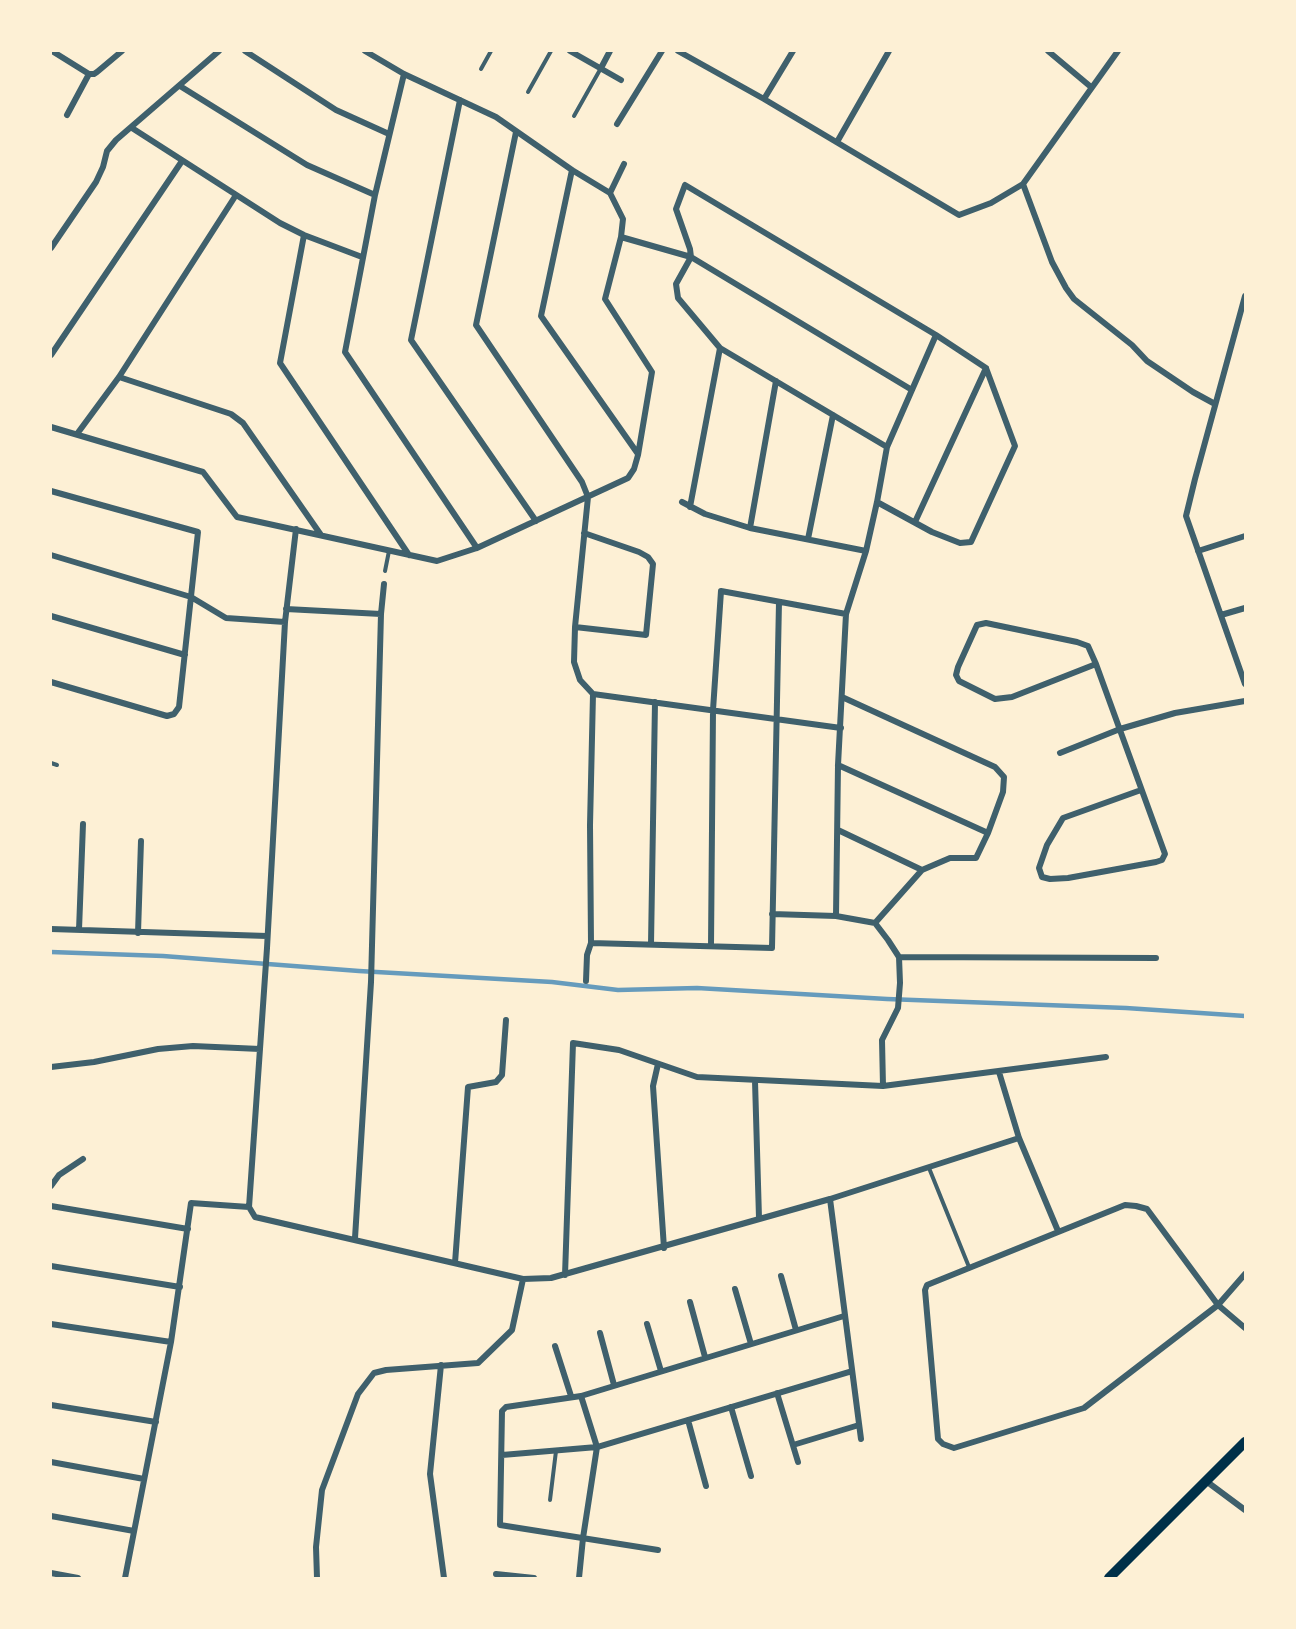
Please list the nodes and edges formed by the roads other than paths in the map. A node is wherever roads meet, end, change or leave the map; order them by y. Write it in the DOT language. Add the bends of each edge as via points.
graph roads {
  1 [pos="52,51"];
  2 [pos="122,51"];
  3 [pos="219,51"];
  4 [pos="245,51"];
  5 [pos="365,51"];
  6 [pos="491,51"];
  7 [pos="551,51"];
  8 [pos="570,51"];
  9 [pos="610,51"];
  10 [pos="662,51"];
  11 [pos="678,51"];
  12 [pos="793,51"];
  13 [pos="889,51"];
  14 [pos="1048,51"];
  15 [pos="1118,51"];
  16 [pos="601,68"];
  17 [pos="481,69"];
  18 [pos="89,74"];
  19 [pos="404,74"];
  20 [pos="621,80"];
  21 [pos="180,86"];
  22 [pos="1091,87"];
  23 [pos="528,92"];
  24 [pos="764,99"];
  25 [pos="460,100"];
  26 [pos="67,115"];
  27 [pos="574,116"];
  28 [pos="617,124"];
  29 [pos="132,128"];
  30 [pos="516,132"];
  31 [pos="389,134"];
  32 [pos="837,142"];
  33 [pos="182,161"];
  34 [pos="624,164"];
  35 [pos="572,170"];
  36 [pos="1023,184"];
  37 [pos="610,193"];
  38 [pos="236,195"];
  39 [pos="375,195"];
  40 [pos="304,235"];
  41 [pos="621,237"];
  42 [pos="51,248"];
  43 [pos="362,257"];
  44 [pos="691,257"];
  45 [pos="1245,296"];
  46 [pos="936,335"];
  47 [pos="720,348"];
  48 [pos="51,355"];
  49 [pos="986,368"];
  50 [pos="119,377"];
  51 [pos="776,381"];
  52 [pos="912,390"];
  53 [pos="1215,404"];
  54 [pos="833,415"];
  55 [pos="51,427"];
  56 [pos="77,435"];
  57 [pos="887,447"];
  58 [pos="638,455"];
  59 [pos="51,491"];
  60 [pos="588,496"];
  61 [pos="682,502"];
  62 [pos="878,502"];
  63 [pos="690,507"];
  64 [pos="536,521"];
  65 [pos="915,522"];
  66 [pos="750,528"];
  67 [pos="296,529"];
  68 [pos="584,533"];
  69 [pos="322,535"];
  70 [pos="1245,536"];
  71 [pos="808,539"];
  72 [pos="477,548"];
  73 [pos="866,550"];
  74 [pos="389,551"];
  75 [pos="1198,551"];
  76 [pos="51,555"];
  77 [pos="409,555"];
  78 [pos="385,571"];
  79 [pos="384,584"];
  80 [pos="191,597"];
  81 [pos="780,602"];
  82 [pos="1245,608"];
  83 [pos="286,609"];
  84 [pos="381,614"];
  85 [pos="846,614"];
  86 [pos="1221,615"];
  87 [pos="51,616"];
  88 [pos="285,622"];
  89 [pos="575,627"];
  90 [pos="185,655"];
  91 [pos="1096,664"];
  92 [pos="51,682"];
  93 [pos="1245,684"];
  94 [pos="593,694"];
  95 [pos="842,697"];
  96 [pos="655,702"];
  97 [pos="1245,702"];
  98 [pos="714,710"];
  99 [pos="776,718"];
  100 [pos="841,728"];
  101 [pos="1120,729"];
  102 [pos="1060,753"];
  103 [pos="51,763"];
  104 [pos="57,765"];
  105 [pos="838,765"];
  106 [pos="1141,790"];
  107 [pos="83,825"];
  108 [pos="838,830"];
  109 [pos="988,833"];
  110 [pos="141,841"];
  111 [pos="922,870"];
  112 [pos="772,914"];
  113 [pos="836,916"];
  114 [pos="875,923"];
  115 [pos="51,929"];
  116 [pos="79,930"];
  117 [pos="138,933"];
  118 [pos="267,936"];
  119 [pos="591,943"];
  120 [pos="651,944"];
  121 [pos="711,946"];
  122 [pos="899,957"];
  123 [pos="1155,958"];
  124 [pos="586,981"];
  125 [pos="506,1020"];
  126 [pos="260,1049"];
  127 [pos="1106,1057"];
  128 [pos="658,1064"];
  129 [pos="51,1067"];
  130 [pos="999,1072"];
  131 [pos="755,1081"];
  132 [pos="883,1086"];
  133 [pos="1019,1138"];
  134 [pos="83,1159"];
  135 [pos="929,1168"];
  136 [pos="51,1186"];
  137 [pos="830,1199"];
  138 [pos="51,1206"];
  139 [pos="249,1207"];
  140 [pos="759,1218"];
  141 [pos="188,1229"];
  142 [pos="1059,1231"];
  143 [pos="355,1239"];
  144 [pos="664,1248"];
  145 [pos="455,1263"];
  146 [pos="51,1266"];
  147 [pos="970,1268"];
  148 [pos="1245,1274"];
  149 [pos="565,1275"];
  150 [pos="781,1276"];
  151 [pos="523,1279"];
  152 [pos="180,1287"];
  153 [pos="735,1289"];
  154 [pos="690,1302"];
  155 [pos="1218,1305"];
  156 [pos="844,1316"];
  157 [pos="51,1324"];
  158 [pos="647,1324"];
  159 [pos="1245,1328"];
  160 [pos="796,1330"];
  161 [pos="600,1333"];
  162 [pos="171,1342"];
  163 [pos="752,1344"];
  164 [pos="555,1346"];
  165 [pos="705,1357"];
  166 [pos="441,1365"];
  167 [pos="661,1371"];
  168 [pos="852,1371"];
  169 [pos="614,1385"];
  170 [pos="777,1393"];
  171 [pos="571,1396"];
  172 [pos="581,1396"];
  173 [pos="51,1405"];
  174 [pos="731,1407"];
  175 [pos="688,1420"];
  176 [pos="156,1422"];
  177 [pos="859,1425"];
  178 [pos="861,1439"];
  179 [pos="1245,1442"];
  180 [pos="793,1445"];
  181 [pos="597,1447"];
  182 [pos="556,1450"];
  183 [pos="502,1455"];
  184 [pos="51,1462"];
  185 [pos="798,1462"];
  186 [pos="751,1476"];
  187 [pos="144,1479"];
  188 [pos="1206,1481"];
  189 [pos="706,1486"];
  190 [pos="550,1500"];
  191 [pos="1245,1510"];
  192 [pos="51,1516"];
  193 [pos="134,1531"];
  194 [pos="583,1538"];
  195 [pos="658,1550"];
  196 [pos="51,1573"];
  197 [pos="496,1574"];
  198 [pos="78,1578"];
  199 [pos="125,1578"];
  200 [pos="317,1578"];
  201 [pos="444,1578"];
  202 [pos="534,1578"];
  203 [pos="579,1578"];
  204 [pos="1109,1578"];
  1 -- 18 [label="street"];
  2 -- 18 [label="street" via="98,72"];
  3 -- 21 [label="street"];
  4 -- 31 [label="street" via="336,110"];
  5 -- 19 [label="street"];
  6 -- 17 [label="lane"];
  7 -- 23 [label="lane"];
  8 -- 16 [label="street"];
  9 -- 16 [label="street"];
  10 -- 28 [label="street"];
  11 -- 24 [label="street"];
  12 -- 24 [label="street"];
  13 -- 32 [label="street"];
  14 -- 22 [label="street"];
  15 -- 22 [label="street"];
  16 -- 20 [label="street"];
  16 -- 27 [label="lane"];
  18 -- 26 [label="street"];
  19 -- 25 [label="street"];
  19 -- 31 [label="street"];
  21 -- 29 [label="street"];
  21 -- 39 [label="street" via="307,165"];
  22 -- 36 [label="street"];
  24 -- 32 [label="street"];
  25 -- 30 [label="street" via="496,117"];
  25 -- 64 [label="street" via="411,340"];
  29 -- 33 [label="street"];
  29 -- 42 [label="street" via="107,151 96,182"];
  30 -- 35 [label="street"];
  30 -- 60 [label="street" via="476,325"];
  31 -- 39 [label="street"];
  32 -- 36 [label="street" via="959,215 991,203"];
  33 -- 38 [label="street"];
  33 -- 48 [label="street"];
  34 -- 37 [label="street"];
  35 -- 37 [label="street"];
  35 -- 58 [label="street" via="541,316"];
  36 -- 53 [label="street" via="1052,262 1074,299 1147,361"];
  37 -- 41 [label="street" via="623,219"];
  38 -- 40 [label="street"];
  38 -- 50 [label="street"];
  39 -- 43 [label="street"];
  40 -- 43 [label="street"];
  40 -- 77 [label="street" via="280,363"];
  41 -- 44 [label="street"];
  41 -- 58 [label="street" via="605,299 652,372"];
  43 -- 72 [label="street" via="345,351"];
  44 -- 46 [label="street" via="676,209 685,185"];
  44 -- 47 [label="street" via="676,284 676,292"];
  44 -- 52 [label="street"];
  45 -- 53 [label="street"];
  46 -- 49 [label="street"];
  46 -- 52 [label="street"];
  47 -- 51 [label="street"];
  47 -- 63 [label="street"];
  49 -- 65 [label="street"];
  49 -- 65 [label="street" via="1015,446 971,542 960,543"];
  50 -- 56 [label="street"];
  50 -- 69 [label="street" via="231,414 243,423"];
  51 -- 54 [label="street"];
  51 -- 66 [label="street"];
  52 -- 57 [label="street"];
  53 -- 75 [label="street" via="1186,511"];
  54 -- 57 [label="street"];
  54 -- 71 [label="street"];
  55 -- 56 [label="street"];
  56 -- 67 [label="street" via="204,472 237,517"];
  57 -- 62 [label="street"];
  58 -- 60 [label="street" via="628,478"];
  59 -- 80 [label="street" via="198,532"];
  60 -- 64 [label="street"];
  60 -- 68 [label="street"];
  61 -- 63 [label="street"];
  62 -- 65 [label="street"];
  62 -- 73 [label="street"];
  63 -- 66 [label="street"];
  64 -- 72 [label="street"];
  66 -- 71 [label="street"];
  67 -- 69 [label="street"];
  67 -- 83 [label="street"];
  68 -- 89 [label="street"];
  68 -- 89 [label="street" via="639,552 653,564 646,635"];
  69 -- 74 [label="street"];
  70 -- 75 [label="street"];
  71 -- 73 [label="street"];
  72 -- 77 [label="street" via="436,561"];
  73 -- 85 [label="street"];
  74 -- 77 [label="street"];
  74 -- 78 [label="lane"];
  75 -- 86 [label="street"];
  76 -- 80 [label="street"];
  79 -- 84 [label="street"];
  80 -- 88 [label="street" via="226,618"];
  80 -- 90 [label="street"];
  81 -- 85 [label="street"];
  81 -- 98 [label="street" via="721,591"];
  81 -- 99 [label="street"];
  82 -- 86 [label="street"];
  83 -- 84 [label="street"];
  83 -- 88 [label="street"];
  84 -- 143 [label="street" via="370,982"];
  85 -- 95 [label="street"];
  86 -- 93 [label="street"];
  87 -- 90 [label="street"];
  88 -- 118 [label="street"];
  89 -- 94 [label="street" via="574,662 580,680"];
  90 -- 92 [label="street" via="179,707 167,716"];
  91 -- 91 [label="street" via="1088,646 986,623 977,626 956,675 959,681 995,699 1029,691"];
  91 -- 101 [label="street"];
  94 -- 96 [label="street"];
  94 -- 119 [label="street"];
  95 -- 100 [label="street"];
  95 -- 109 [label="street" via="995,767 1004,777 1003,792"];
  96 -- 98 [label="street"];
  96 -- 120 [label="street"];
  97 -- 101 [label="street" via="1175,712"];
  98 -- 99 [label="street"];
  98 -- 121 [label="street"];
  99 -- 100 [label="street"];
  99 -- 112 [label="street"];
  100 -- 105 [label="street"];
  101 -- 102 [label="street"];
  101 -- 106 [label="street"];
  103 -- 104 [label="lane"];
  105 -- 108 [label="street"];
  105 -- 109 [label="street"];
  106 -- 106 [label="street" via="1063,818 1047,845 1039,868 1042,877 1068,878 1162,860 1165,854"];
  107 -- 116 [label="street"];
  108 -- 111 [label="street"];
  108 -- 113 [label="street"];
  109 -- 111 [label="street" via="976,858 950,858"];
  110 -- 117 [label="street"];
  111 -- 114 [label="street"];
  112 -- 113 [label="street"];
  112 -- 121 [label="street" via="772,948"];
  113 -- 114 [label="street"];
  114 -- 122 [label="street"];
  115 -- 116 [label="street"];
  116 -- 117 [label="street"];
  117 -- 118 [label="street"];
  118 -- 126 [label="street"];
  119 -- 120 [label="street"];
  119 -- 124 [label="street"];
  120 -- 121 [label="street"];
  122 -- 123 [label="street"];
  122 -- 132 [label="street" via="898,1008 882,1040"];
  125 -- 145 [label="street" via="502,1075 496,1082 468,1087"];
  126 -- 129 [label="street" via="158,1049"];
  126 -- 139 [label="street"];
  127 -- 130 [label="street"];
  128 -- 131 [label="street" via="697,1077"];
  128 -- 144 [label="street" via="653,1086"];
  128 -- 149 [label="street" via="619,1050 573,1042"];
  130 -- 132 [label="street"];
  130 -- 133 [label="street"];
  131 -- 132 [label="street"];
  131 -- 140 [label="street"];
  133 -- 135 [label="street"];
  133 -- 142 [label="street"];
  134 -- 136 [label="street" via="59,1175"];
  135 -- 137 [label="street"];
  135 -- 147 [label="lane"];
  137 -- 140 [label="street"];
  137 -- 156 [label="street"];
  138 -- 141 [label="street"];
  139 -- 141 [label="street" via="191,1203"];
  139 -- 143 [label="street" via="255,1216"];
  140 -- 144 [label="street"];
  141 -- 152 [label="street"];
  142 -- 147 [label="street"];
  142 -- 155 [label="street" via="1125,1205 1147,1209"];
  143 -- 145 [label="street"];
  144 -- 149 [label="street"];
  145 -- 151 [label="street"];
  146 -- 152 [label="street"];
  147 -- 155 [label="street" via="927,1285 925,1290 938,1439 954,1448 1084,1408"];
  148 -- 155 [label="street"];
  149 -- 151 [label="street"];
  150 -- 160 [label="street"];
  151 -- 166 [label="street" via="512,1330 478,1363"];
  152 -- 162 [label="street"];
  153 -- 163 [label="street"];
  154 -- 165 [label="street"];
  155 -- 159 [label="street"];
  156 -- 160 [label="street"];
  156 -- 168 [label="street"];
  157 -- 162 [label="street"];
  158 -- 167 [label="street"];
  160 -- 163 [label="street"];
  161 -- 169 [label="street"];
  162 -- 176 [label="street"];
  163 -- 165 [label="street"];
  164 -- 171 [label="street"];
  165 -- 167 [label="street"];
  166 -- 200 [label="street" via="374,1373 358,1394 322,1490"];
  166 -- 201 [label="street" via="430,1474"];
  167 -- 169 [label="street"];
  168 -- 170 [label="street"];
  168 -- 177 [label="street"];
  169 -- 172 [label="street"];
  170 -- 174 [label="street"];
  170 -- 180 [label="street"];
  171 -- 172 [label="street"];
  171 -- 183 [label="street" via="506,1407 502,1411"];
  172 -- 181 [label="street"];
  173 -- 176 [label="street"];
  174 -- 175 [label="street"];
  174 -- 186 [label="street"];
  175 -- 181 [label="street"];
  175 -- 189 [label="street"];
  176 -- 187 [label="street"];
  177 -- 178 [label="street"];
  177 -- 180 [label="street"];
  179 -- 188 [label="main road"];
  180 -- 185 [label="street"];
  181 -- 182 [label="street"];
  181 -- 194 [label="street"];
  182 -- 183 [label="street"];
  182 -- 190 [label="lane"];
  183 -- 194 [label="street" via="500,1525"];
  184 -- 187 [label="street"];
  187 -- 193 [label="street"];
  188 -- 191 [label="street"];
  188 -- 204 [label="main road"];
  192 -- 193 [label="street"];
  193 -- 199 [label="street"];
  194 -- 195 [label="street"];
  194 -- 203 [label="street"];
  196 -- 198 [label="street"];
  197 -- 202 [label="street"];
}
